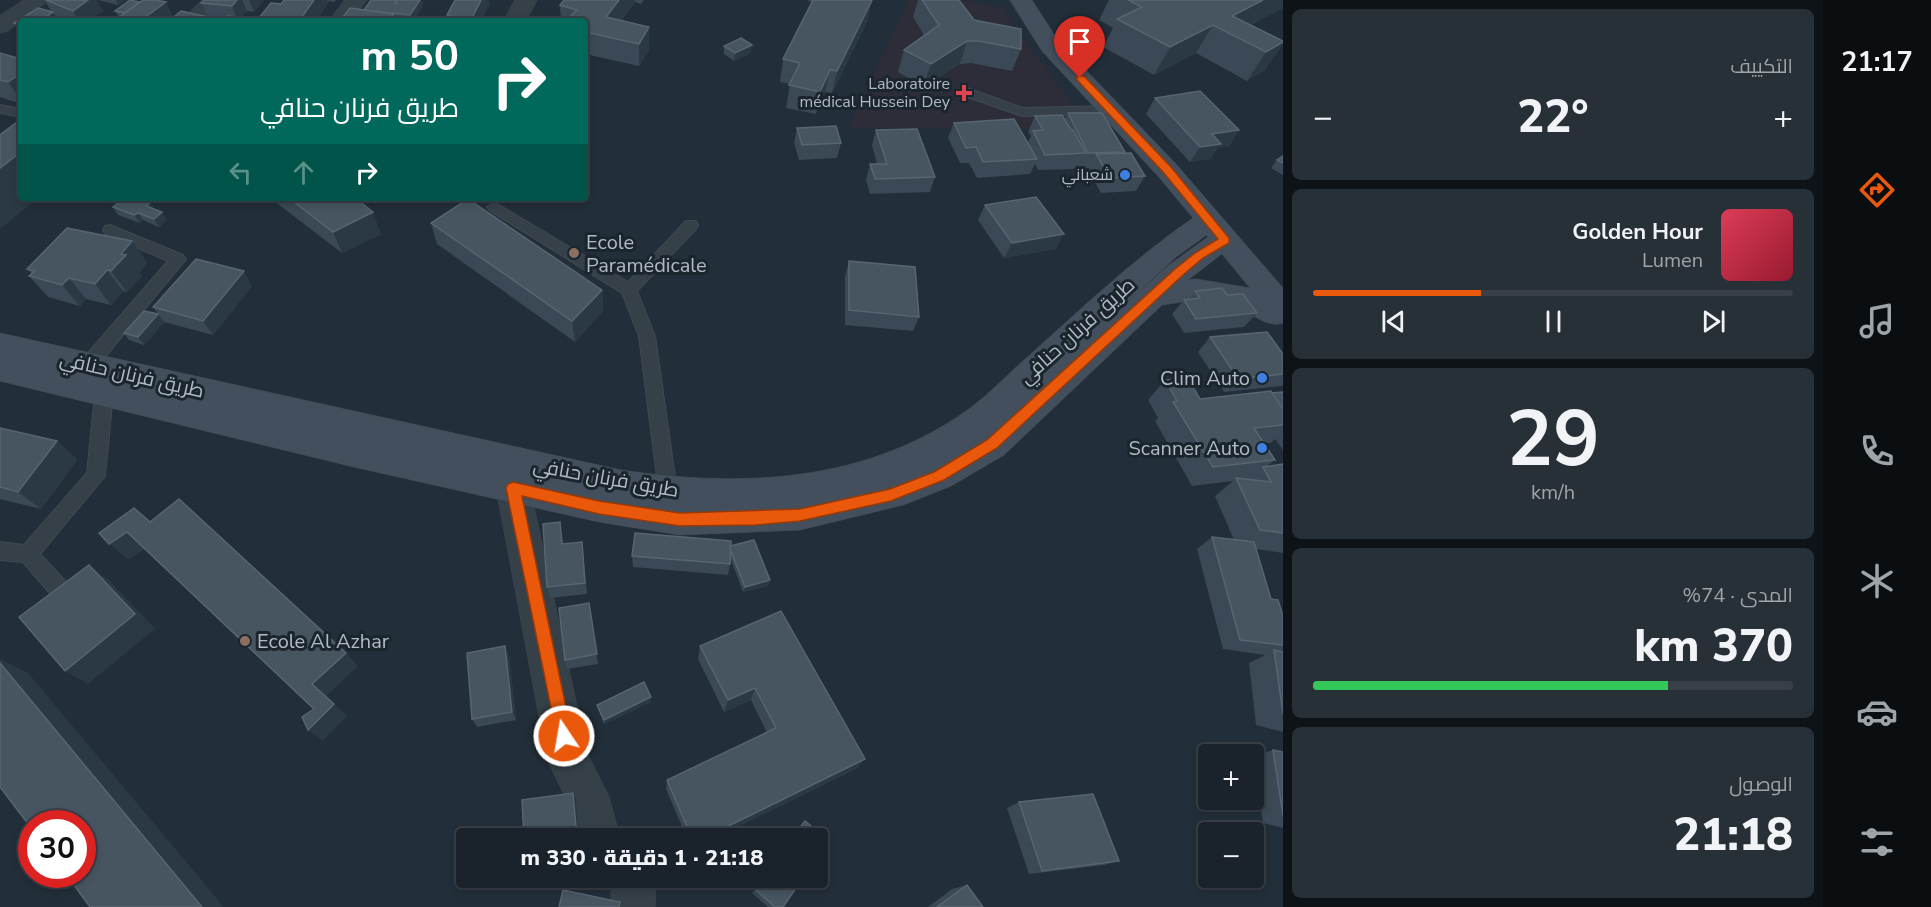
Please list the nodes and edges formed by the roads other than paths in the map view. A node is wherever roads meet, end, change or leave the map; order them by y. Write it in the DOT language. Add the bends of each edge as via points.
graph roads {
  1 [pos="38,0"];
  2 [pos="216,0"];
  3 [pos="357,0"];
  4 [pos="526,0"];
  5 [pos="1021,0"];
  6 [pos="195,18"];
  7 [pos="342,18"];
  8 [pos="517,18"];
  9 [pos="0,26"];
  10 [pos="967,92"];
  11 [pos="0,109"];
  12 [pos="1111,110"];
  13 [pos="18,112"];
  14 [pos="1186,194"];
  15 [pos="494,207"];
  16 [pos="691,225"];
  17 [pos="110,230"];
  18 [pos="1217,231"];
  19 [pos="1166,250"];
  20 [pos="628,290"];
  21 [pos="1152,296"];
  22 [pos="1283,308"];
  23 [pos="1283,320"];
  24 [pos="0,345"];
  25 [pos="88,365"];
  26 [pos="0,369"];
  27 [pos="104,394"];
  28 [pos="513,488"];
  29 [pos="668,492"];
  30 [pos="0,550"];
  31 [pos="28,554"];
  32 [pos="61,591"];
  33 [pos="596,828"];
  34 [pos="634,888"];
  35 [pos="633,907"];
  1 -- 9 [label="street"];
  2 -- 6 [label="street"];
  3 -- 7 [label="street"];
  4 -- 8 [label="street"];
  5 -- 12 [label="main road" via="1050,46"];
  10 -- 12 [label="lane" via="1022,112"];
  11 -- 13 [label="lane"];
  12 -- 14 [label="main road"];
  14 -- 18 [label="main road"];
  14 -- 19 [label="main road"];
  15 -- 20 [label="lane"];
  16 -- 20 [label="lane"];
  17 -- 25 [label="lane" via="178,259"];
  18 -- 19 [label="main road, طريق فرنان حنافي"];
  18 -- 21 [label="main road, طريق فرنان حنافي" via="1199,256"];
  18 -- 22 [label="main road"];
  19 -- 29 [label="main road, طريق فرنان حنافي" via="981,418 933,449 880,471 823,486 775,492"];
  20 -- 29 [label="lane" via="648,336"];
  21 -- 23 [label="main road" via="1196,289 1239,295"];
  21 -- 28 [label="main road, طريق فرنان حنافي" via="992,444 939,476 891,495 800,515 680,520"];
  24 -- 25 [label="main road, طريق فرنان حنافي"];
  25 -- 29 [label="main road, طريق فرنان حنافي" via="621,485"];
  26 -- 27 [label="main road, طريق فرنان حنافي"];
  27 -- 28 [label="main road, طريق فرنان حنافي"];
  27 -- 31 [label="lane" via="96,476"];
  28 -- 33 [label="street" via="568,759 588,797"];
  30 -- 31 [label="lane"];
  31 -- 32 [label="lane"];
  34 -- 35 [label="street"];
}
